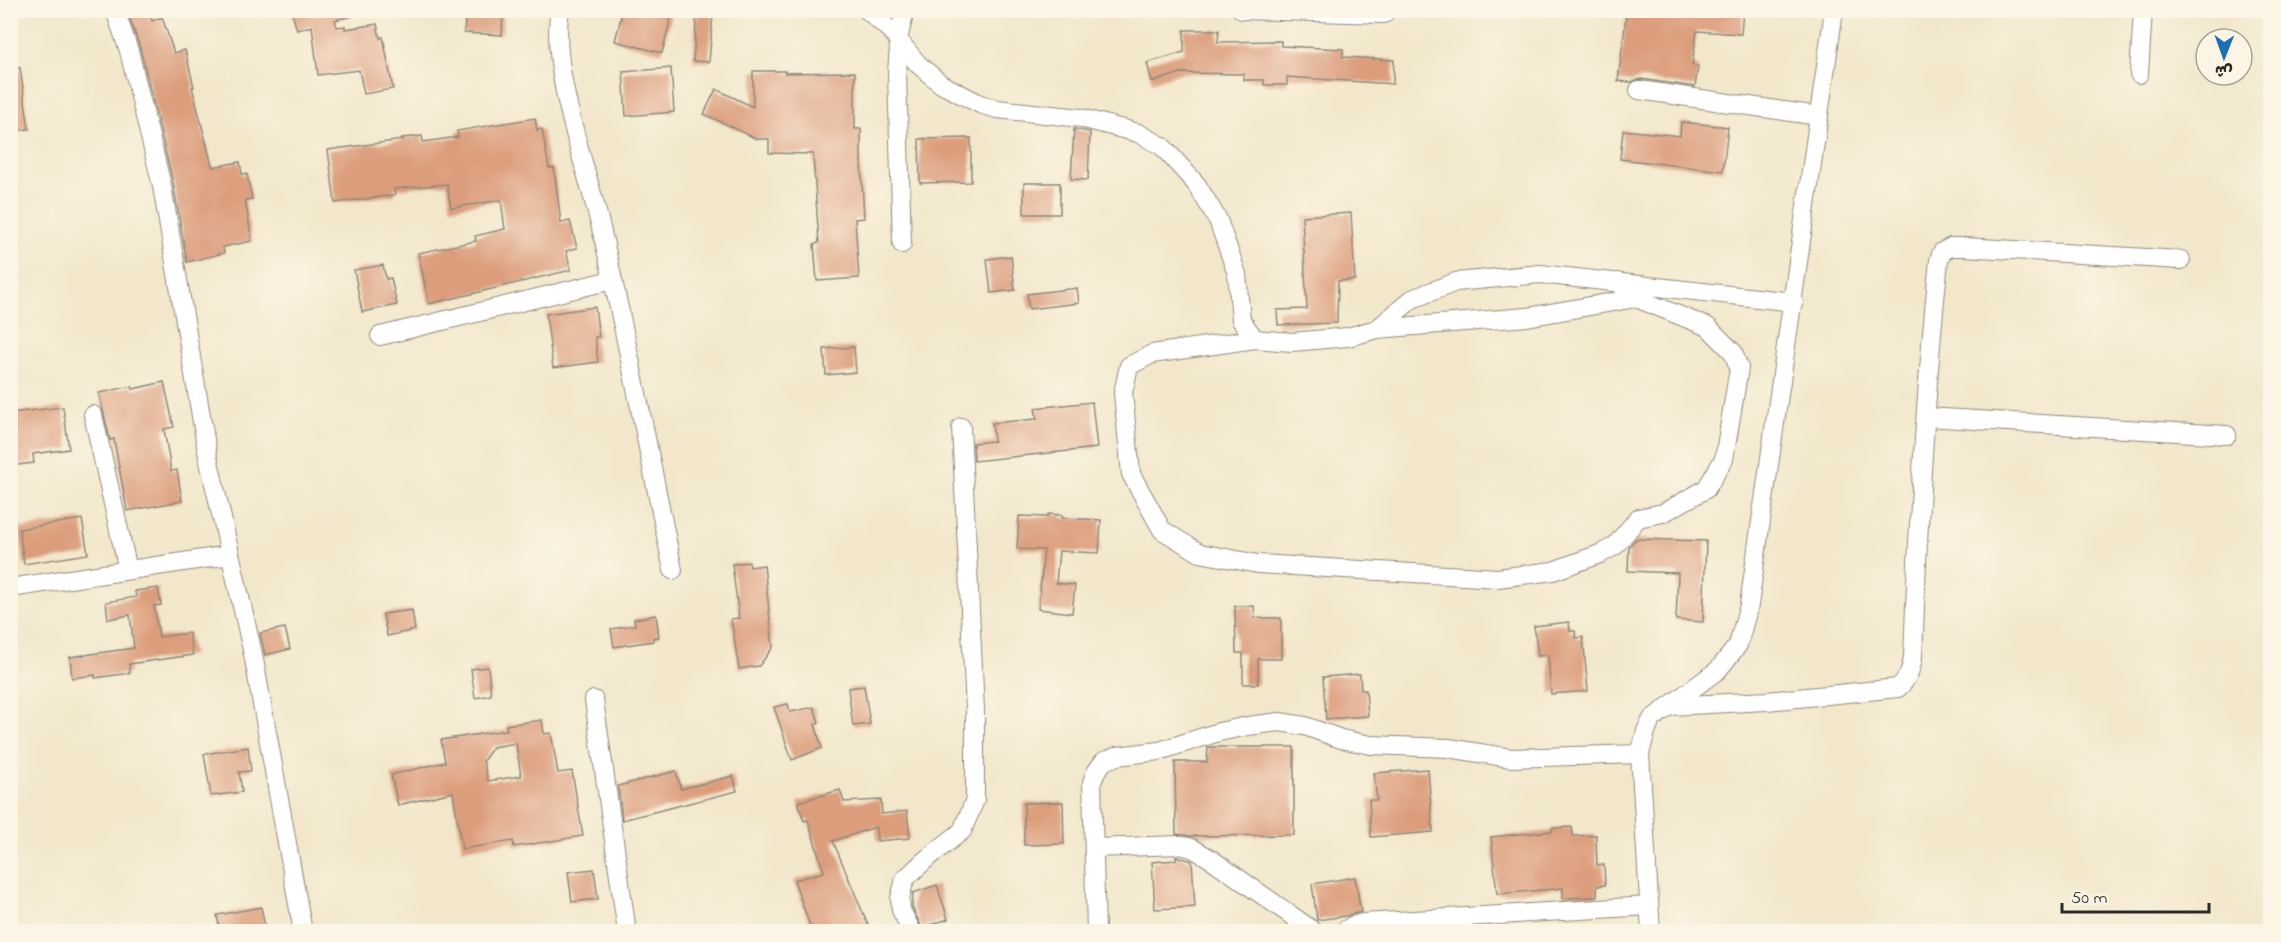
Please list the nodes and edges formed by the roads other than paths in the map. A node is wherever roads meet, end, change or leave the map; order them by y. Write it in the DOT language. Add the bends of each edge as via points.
graph roads {
  1 [pos="115,10"];
  2 [pos="560,10"];
  3 [pos="867,10"];
  4 [pos="905,10"];
  5 [pos="1242,10"];
  6 [pos="1834,10"];
  7 [pos="2143,10"];
  8 [pos="1384,14"];
  9 [pos="898,40"];
  10 [pos="2139,74"];
  11 [pos="1639,90"];
  12 [pos="1819,116"];
  13 [pos="902,244"];
  14 [pos="2181,260"];
  15 [pos="612,280"];
  16 [pos="1618,282"];
  17 [pos="1636,298"];
  18 [pos="1794,302"];
  19 [pos="1377,329"];
  20 [pos="380,336"];
  21 [pos="1255,339"];
  22 [pos="93,415"];
  23 [pos="1926,417"];
  24 [pos="961,427"];
  25 [pos="2227,435"];
  26 [pos="230,555"];
  27 [pos="128,570"];
  28 [pos="673,570"];
  29 [pos="10,588"];
  30 [pos="594,700"];
  31 [pos="1669,706"];
  32 [pos="1640,754"];
  33 [pos="1094,848"];
  34 [pos="1649,906"];
  35 [pos="303,932"];
  36 [pos="627,932"];
  37 [pos="912,932"];
  38 [pos="1096,932"];
  39 [pos="1315,932"];
  40 [pos="1342,932"];
  41 [pos="1651,932"];
  1 -- 26 [label="street" via="162,186 208,457"];
  2 -- 15 [label="street" via="557,43 566,95"];
  3 -- 9 [label="street"];
  4 -- 9 [label="street"];
  5 -- 8 [label="street"];
  6 -- 12 [label="street"];
  7 -- 10 [label="street"];
  9 -- 13 [label="street"];
  9 -- 21 [label="street" via="941,84 980,104 1081,118 1138,133 1162,146 1197,185 1218,220 1237,274 1241,320"];
  11 -- 12 [label="street"];
  12 -- 18 [label="street"];
  14 -- 23 [label="street" via="1964,247 1942,252 1932,324"];
  15 -- 20 [label="street"];
  15 -- 28 [label="street"];
  16 -- 17 [label="street"];
  16 -- 18 [label="street"];
  16 -- 19 [label="street" via="1540,274 1456,282 1412,299"];
  17 -- 19 [label="street" via="1527,317"];
  17 -- 21 [label="street" via="1708,327 1733,351 1739,368 1724,459 1706,489 1663,513 1638,518 1615,546 1600,554 1553,571 1498,578 1258,564 1200,553 1162,530 1131,474 1123,393 1129,366 1152,354"];
  18 -- 31 [label="street" via="1749,605 1738,645 1718,670"];
  19 -- 21 [label="street" via="1348,337 1292,342"];
  22 -- 27 [label="street"];
  23 -- 25 [label="street"];
  23 -- 31 [label="street" via="1913,657 1904,682 1898,688"];
  24 -- 37 [label="street" via="975,710 975,800 962,831 906,879 900,897 901,910"];
  26 -- 27 [label="street"];
  26 -- 35 [label="street" via="253,654"];
  27 -- 29 [label="street"];
  30 -- 36 [label="street"];
  31 -- 32 [label="street" via="1652,719"];
  32 -- 33 [label="street" via="1511,758 1448,748 1371,745 1279,722 1248,726 1159,751 1104,761 1092,782"];
  32 -- 34 [label="street"];
  33 -- 38 [label="street"];
  33 -- 39 [label="street" via="1192,848"];
  34 -- 40 [label="street" via="1362,923"];
  34 -- 41 [label="street"];
}
